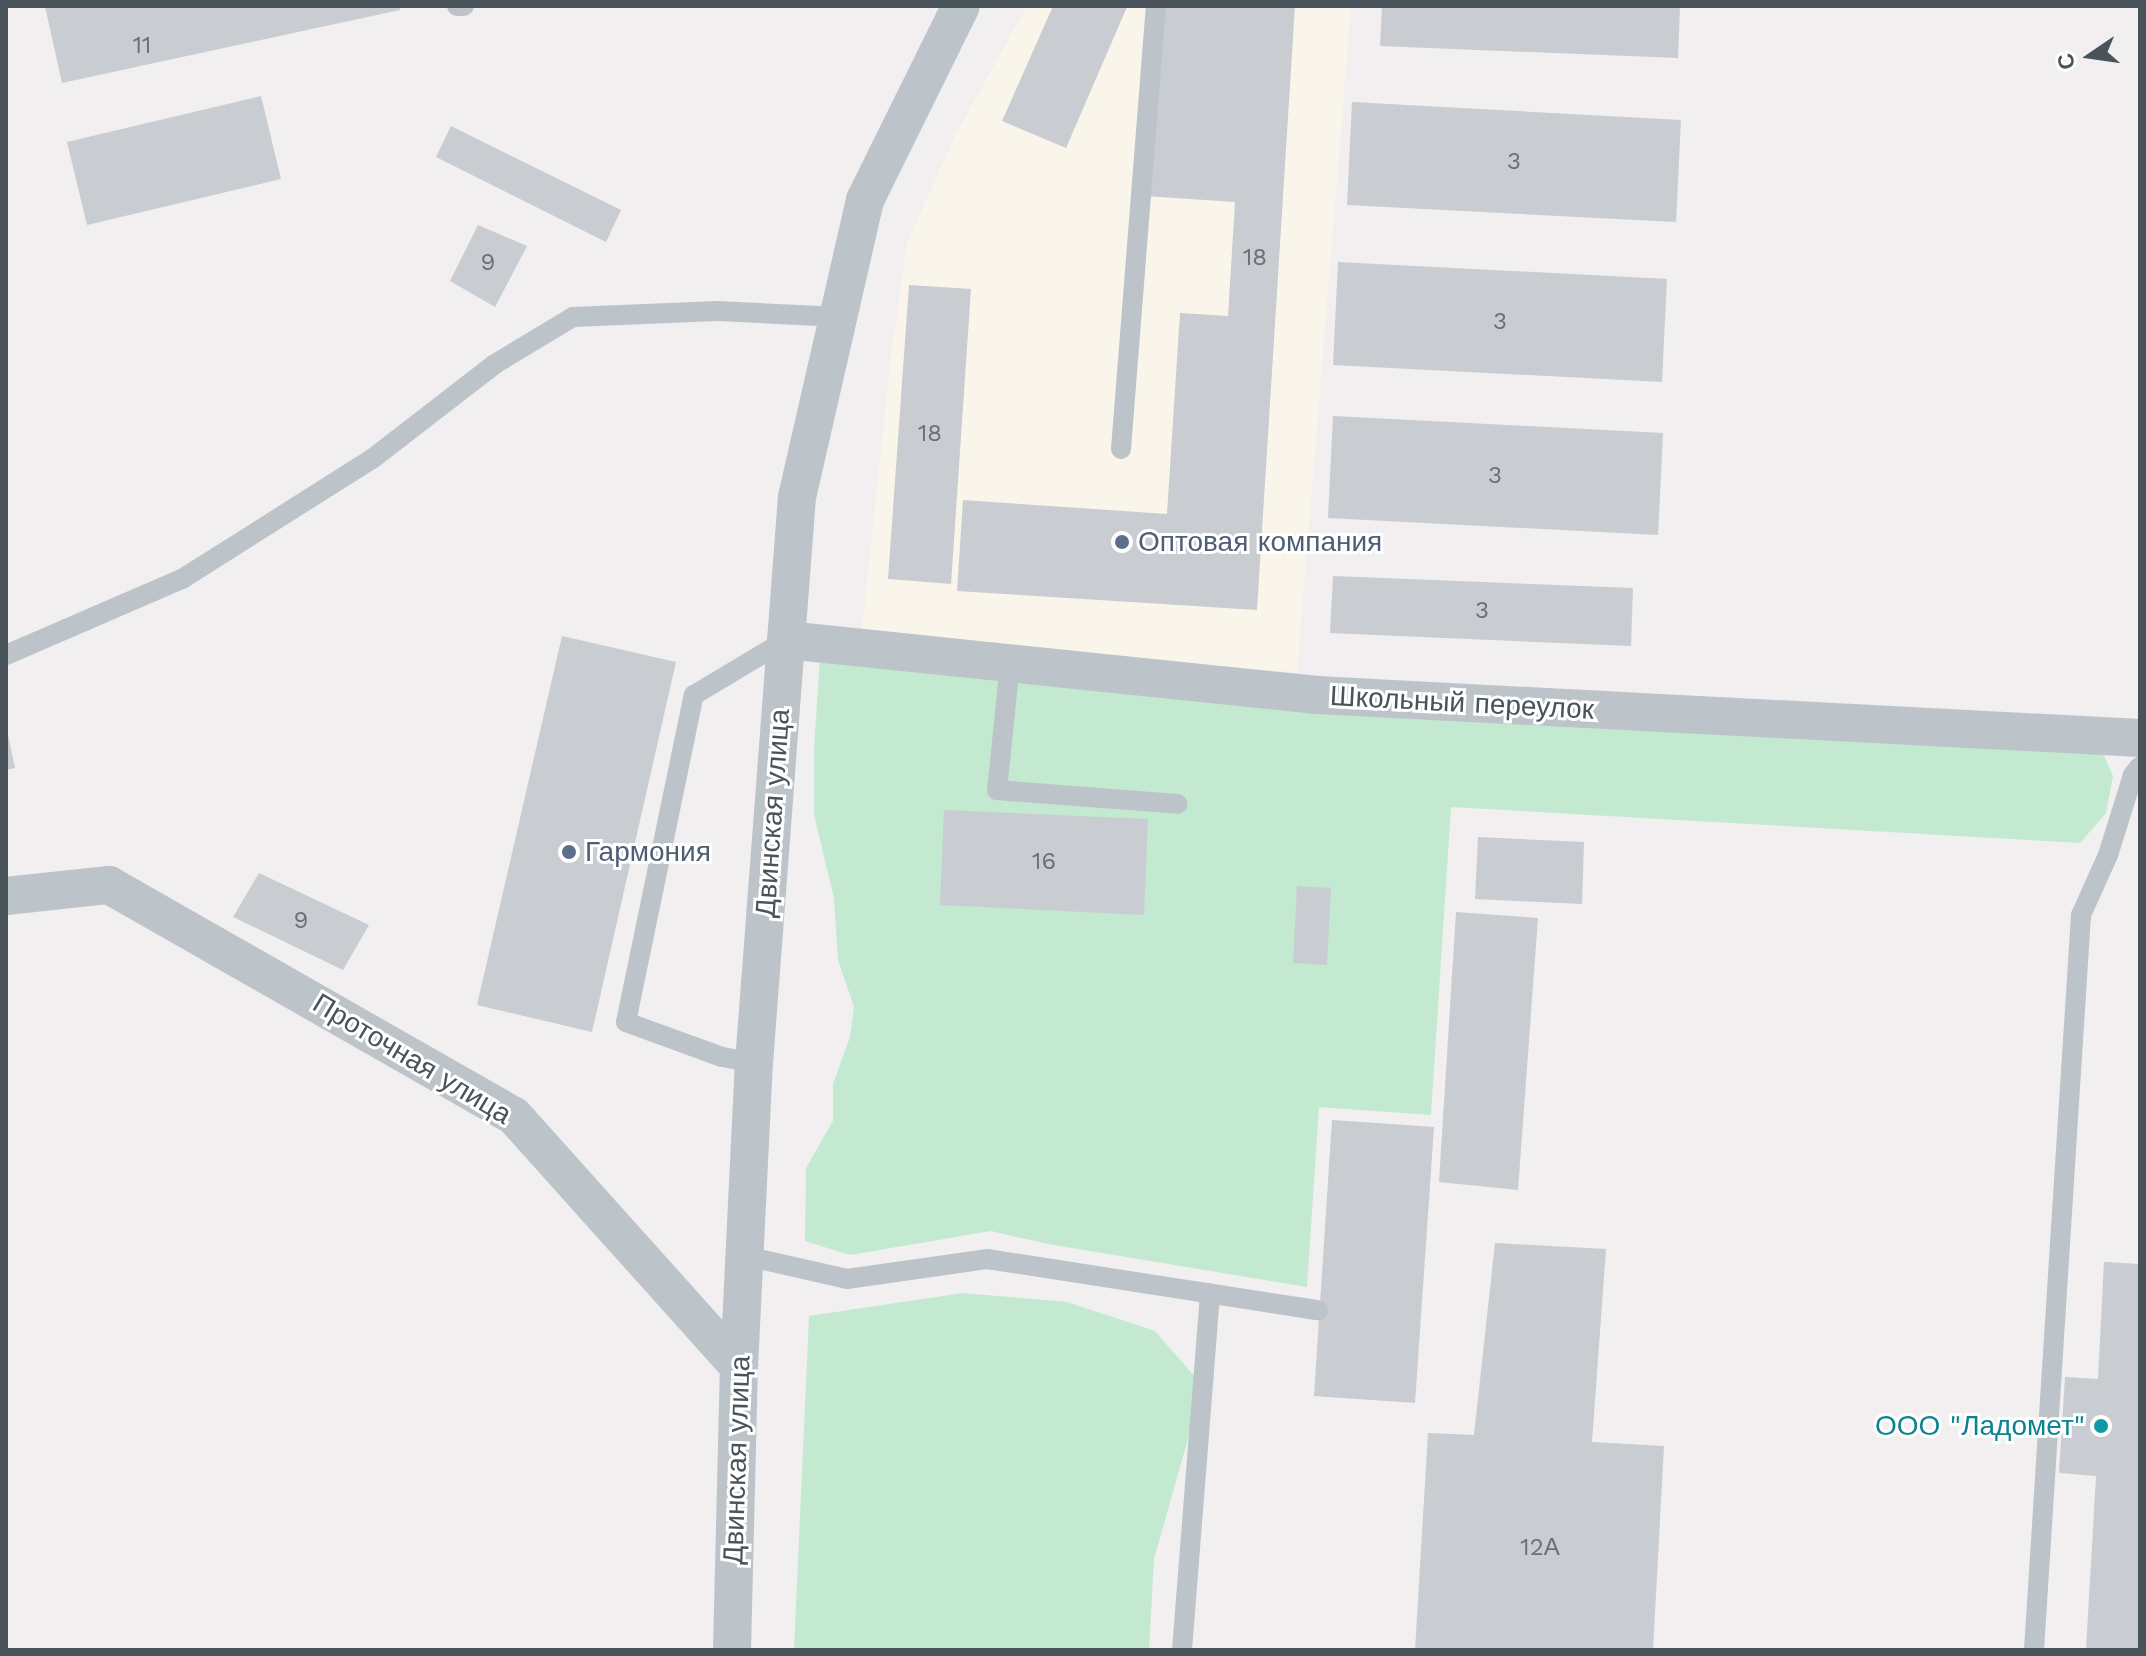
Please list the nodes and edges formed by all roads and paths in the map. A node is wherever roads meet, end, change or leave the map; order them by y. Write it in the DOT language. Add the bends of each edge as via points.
graph roads {
  1 [pos="457,6"];
  2 [pos="464,6"];
  3 [pos="961,6"];
  4 [pos="1156,6"];
  5 [pos="838,317"];
  6 [pos="1121,449"];
  7 [pos="786,640"];
  8 [pos="6,655"];
  9 [pos="1010,663"];
  10 [pos="2140,738"];
  11 [pos="2140,766"];
  12 [pos="1177,804"];
  13 [pos="6,896"];
  14 [pos="754,1063"];
  15 [pos="746,1256"];
  16 [pos="1210,1293"];
  17 [pos="1318,1310"];
  18 [pos="739,1367"];
  19 [pos="732,1650"];
  20 [pos="1182,1650"];
  21 [pos="2034,1650"];
  1 -- 2 [label="lane"];
  3 -- 5 [label="street, Двинская улица" via="865,200"];
  4 -- 6 [label="lane"];
  5 -- 7 [label="street, Двинская улица" via="797,497"];
  5 -- 8 [label="lane" via="717,311 573,317 495,364 372,459 182,579"];
  7 -- 9 [label="street, Школьный переулок"];
  7 -- 14 [label="street, Двинская улица"];
  7 -- 14 [label="lane" via="694,695 626,1022 722,1057"];
  9 -- 10 [label="street, Школьный переулок" via="1317,695"];
  9 -- 12 [label="lane" via="997,790"];
  11 -- 21 [label="lane" via="2081,915"];
  13 -- 18 [label="street, Проточная улица" via="109,885 514,1116"];
  14 -- 15 [label="street, Двинская улица"];
  15 -- 16 [label="lane" via="847,1279 987,1259"];
  15 -- 18 [label="street, Двинская улица"];
  16 -- 17 [label="lane"];
  16 -- 20 [label="lane"];
  18 -- 19 [label="street, Двинская улица"];
}
